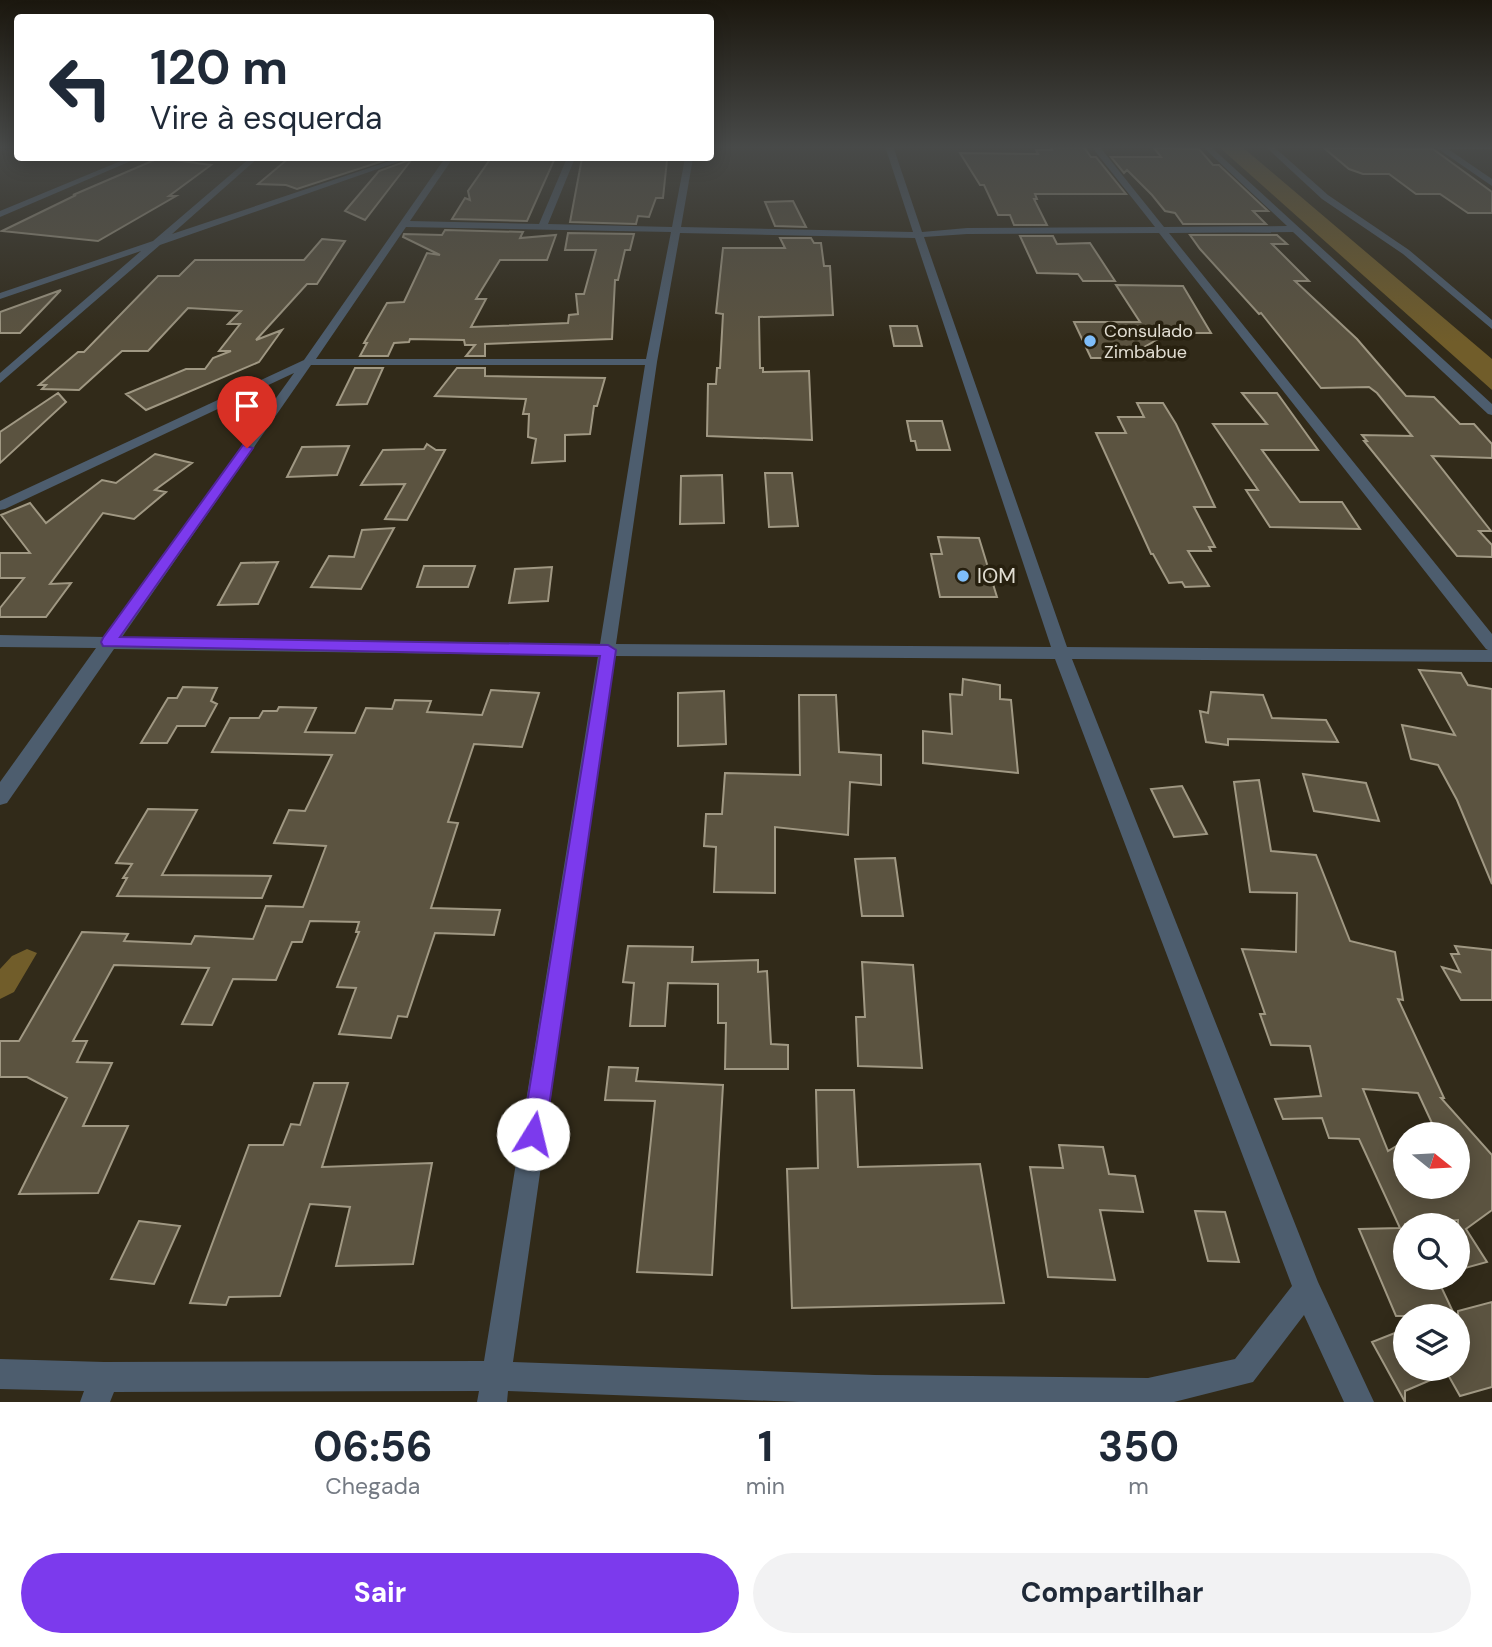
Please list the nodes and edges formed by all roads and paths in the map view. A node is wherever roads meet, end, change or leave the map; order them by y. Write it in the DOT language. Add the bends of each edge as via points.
graph roads {
  1 [pos="191,211"];
  2 [pos="246,211"];
  3 [pos="411,211"];
  4 [pos="549,211"];
  5 [pos="680,211"];
  6 [pos="910,211"];
  7 [pos="1146,211"];
  8 [pos="1278,211"];
  9 [pos="1346,211"];
  10 [pos="403,223"];
  11 [pos="542,227"];
  12 [pos="677,229"];
  13 [pos="1297,229"];
  14 [pos="1161,230"];
  15 [pos="918,235"];
  16 [pos="155,242"];
  17 [pos="0,296"];
  18 [pos="1492,326"];
  19 [pos="309,362"];
  20 [pos="651,362"];
  21 [pos="0,379"];
  22 [pos="1492,411"];
  23 [pos="0,506"];
  24 [pos="0,641"];
  25 [pos="109,642"];
  26 [pos="1492,645"];
  27 [pos="608,650"];
  28 [pos="1061,653"];
  29 [pos="1492,656"];
  30 [pos="0,797"];
  31 [pos="1307,1289"];
  32 [pos="0,1374"];
  33 [pos="494,1389"];
  34 [pos="99,1390"];
  35 [pos="875,1396"];
  36 [pos="1359,1402"];
  1 -- 16 [label="street"];
  2 -- 16 [label="street"];
  3 -- 10 [label="street"];
  4 -- 11 [label="street"];
  5 -- 12 [label="street"];
  6 -- 15 [label="street"];
  7 -- 14 [label="street"];
  8 -- 13 [label="street"];
  9 -- 18 [label="street" via="1406,252"];
  10 -- 11 [label="street"];
  10 -- 19 [label="street"];
  11 -- 12 [label="street"];
  12 -- 15 [label="street"];
  12 -- 20 [label="street"];
  13 -- 14 [label="street"];
  13 -- 22 [label="street"];
  14 -- 15 [label="street"];
  14 -- 26 [label="street"];
  15 -- 28 [label="street"];
  16 -- 17 [label="street"];
  16 -- 21 [label="street"];
  19 -- 20 [label="street"];
  19 -- 23 [label="street"];
  19 -- 25 [label="street"];
  20 -- 27 [label="street"];
  24 -- 25 [label="street"];
  25 -- 27 [label="street"];
  25 -- 30 [label="street"];
  27 -- 28 [label="street"];
  27 -- 33 [label="street"];
  28 -- 29 [label="street"];
  28 -- 31 [label="street"];
  31 -- 35 [label="street" via="1244,1372 1148,1393"];
  31 -- 36 [label="street"];
  32 -- 34 [label="street"];
  33 -- 34 [label="street"];
  33 -- 35 [label="street"];
}
